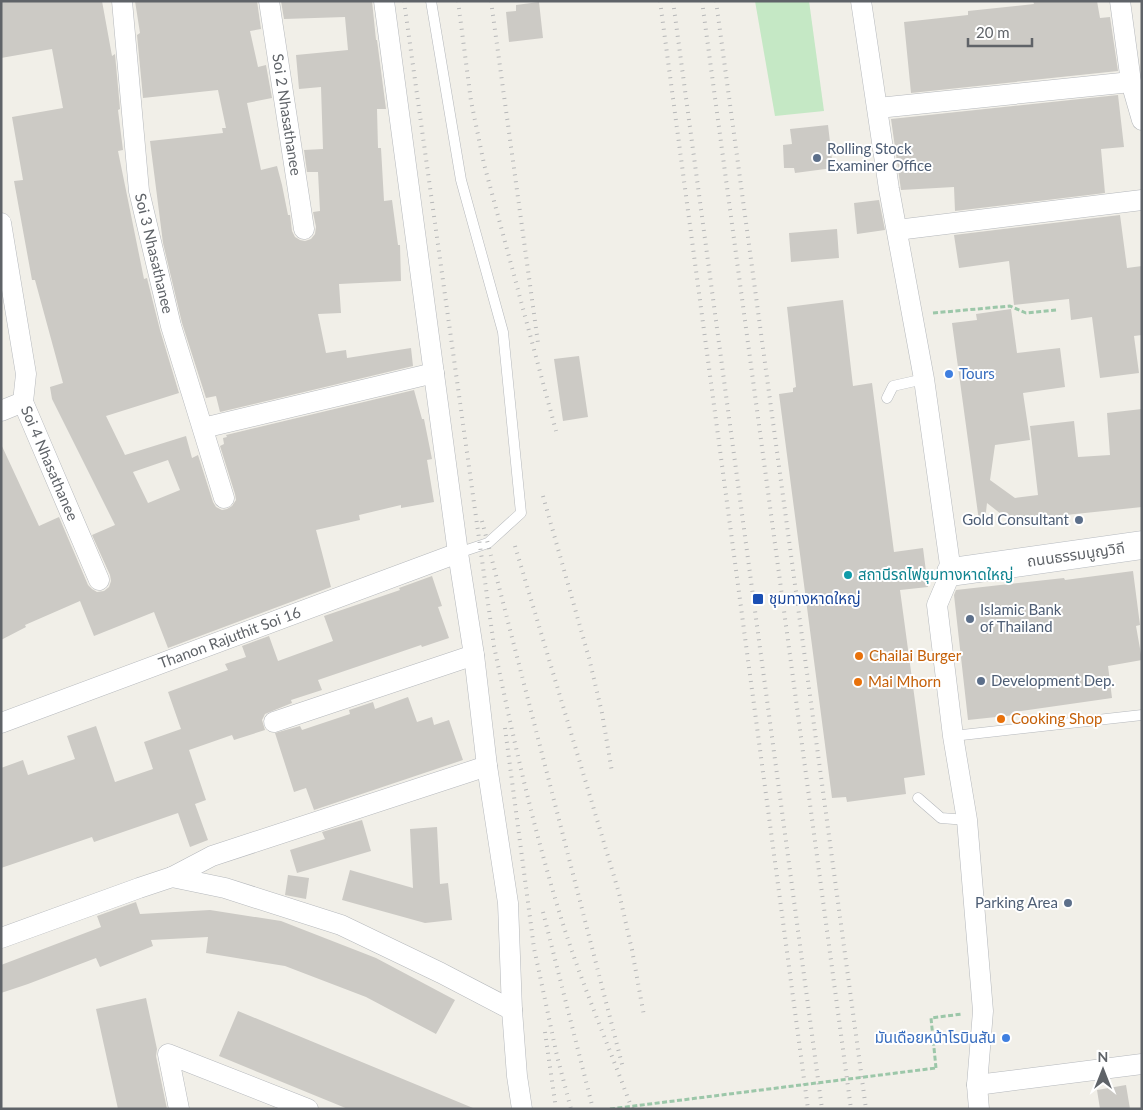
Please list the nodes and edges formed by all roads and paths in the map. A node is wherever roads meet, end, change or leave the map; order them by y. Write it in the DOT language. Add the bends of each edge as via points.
graph roads {
  1 [pos="122,1"];
  2 [pos="269,1"];
  3 [pos="384,1"];
  4 [pos="431,1"];
  5 [pos="861,1"];
  6 [pos="1120,1"];
  7 [pos="1132,82"];
  8 [pos="878,108"];
  9 [pos="1142,120"];
  10 [pos="1142,200"];
  11 [pos="1,223"];
  12 [pos="304,229"];
  13 [pos="897,230"];
  14 [pos="1056,310"];
  15 [pos="912,315"];
  16 [pos="434,373"];
  17 [pos="924,379"];
  18 [pos="887,398"];
  19 [pos="23,402"];
  20 [pos="1,411"];
  21 [pos="203,428"];
  22 [pos="224,498"];
  23 [pos="1142,545"];
  24 [pos="458,553"];
  25 [pos="951,572"];
  26 [pos="99,580"];
  27 [pos="474,655"];
  28 [pos="1142,714"];
  29 [pos="274,722"];
  30 [pos="1,723"];
  31 [pos="953,736"];
  32 [pos="487,766"];
  33 [pos="918,798"];
  34 [pos="967,820"];
  35 [pos="172,877"];
  36 [pos="1,938"];
  37 [pos="512,1010"];
  38 [pos="983,1011"];
  39 [pos="1142,1064"];
  40 [pos="977,1086"];
  41 [pos="179,1109"];
  42 [pos="308,1109"];
  43 [pos="522,1109"];
  44 [pos="610,1109"];
  45 [pos="979,1109"];
  1 -- 21 [label="street, Soi 3 Nhasathanee" via="139,191 171,326"];
  2 -- 12 [label="street, Soi 2 Nhasathanee"];
  3 -- 16 [label="street"];
  4 -- 24 [label="lane" via="461,180 503,332 521,513 488,543"];
  5 -- 8 [label="street"];
  6 -- 7 [label="street"];
  7 -- 8 [label="street"];
  7 -- 9 [label="street"];
  8 -- 13 [label="street"];
  10 -- 13 [label="street"];
  11 -- 19 [label="street, Soi 4 Nhasathanee" via="26,374"];
  13 -- 15 [label="street"];
  14 -- 15 [label="path" via="1026,313 1010,306"];
  15 -- 17 [label="street"];
  16 -- 21 [label="street"];
  16 -- 24 [label="street"];
  17 -- 18 [label="lane" via="893,386"];
  17 -- 25 [label="street"];
  19 -- 20 [label="street"];
  19 -- 26 [label="street, Soi 4 Nhasathanee"];
  21 -- 22 [label="street, Soi 3 Nhasathanee"];
  23 -- 25 [label="street, ถนนธรรมนูญวิถี"];
  24 -- 27 [label="street"];
  24 -- 30 [label="street, Thanon Rajuthit Soi 16"];
  25 -- 31 [label="street" via="937,605"];
  27 -- 29 [label="street"];
  27 -- 32 [label="street"];
  28 -- 31 [label="lane"];
  31 -- 34 [label="street"];
  32 -- 35 [label="street" via="212,856"];
  32 -- 37 [label="street" via="508,903"];
  33 -- 34 [label="lane" via="941,818"];
  34 -- 38 [label="street"];
  35 -- 36 [label="street"];
  35 -- 37 [label="street" via="226,888 340,924"];
  37 -- 43 [label="street"];
  38 -- 40 [label="street"];
  38 -- 44 [label="path, bridge" via="931,1018 936,1068"];
  39 -- 40 [label="street"];
  40 -- 45 [label="street"];
  41 -- 42 [label="street" via="168,1054"];
}
